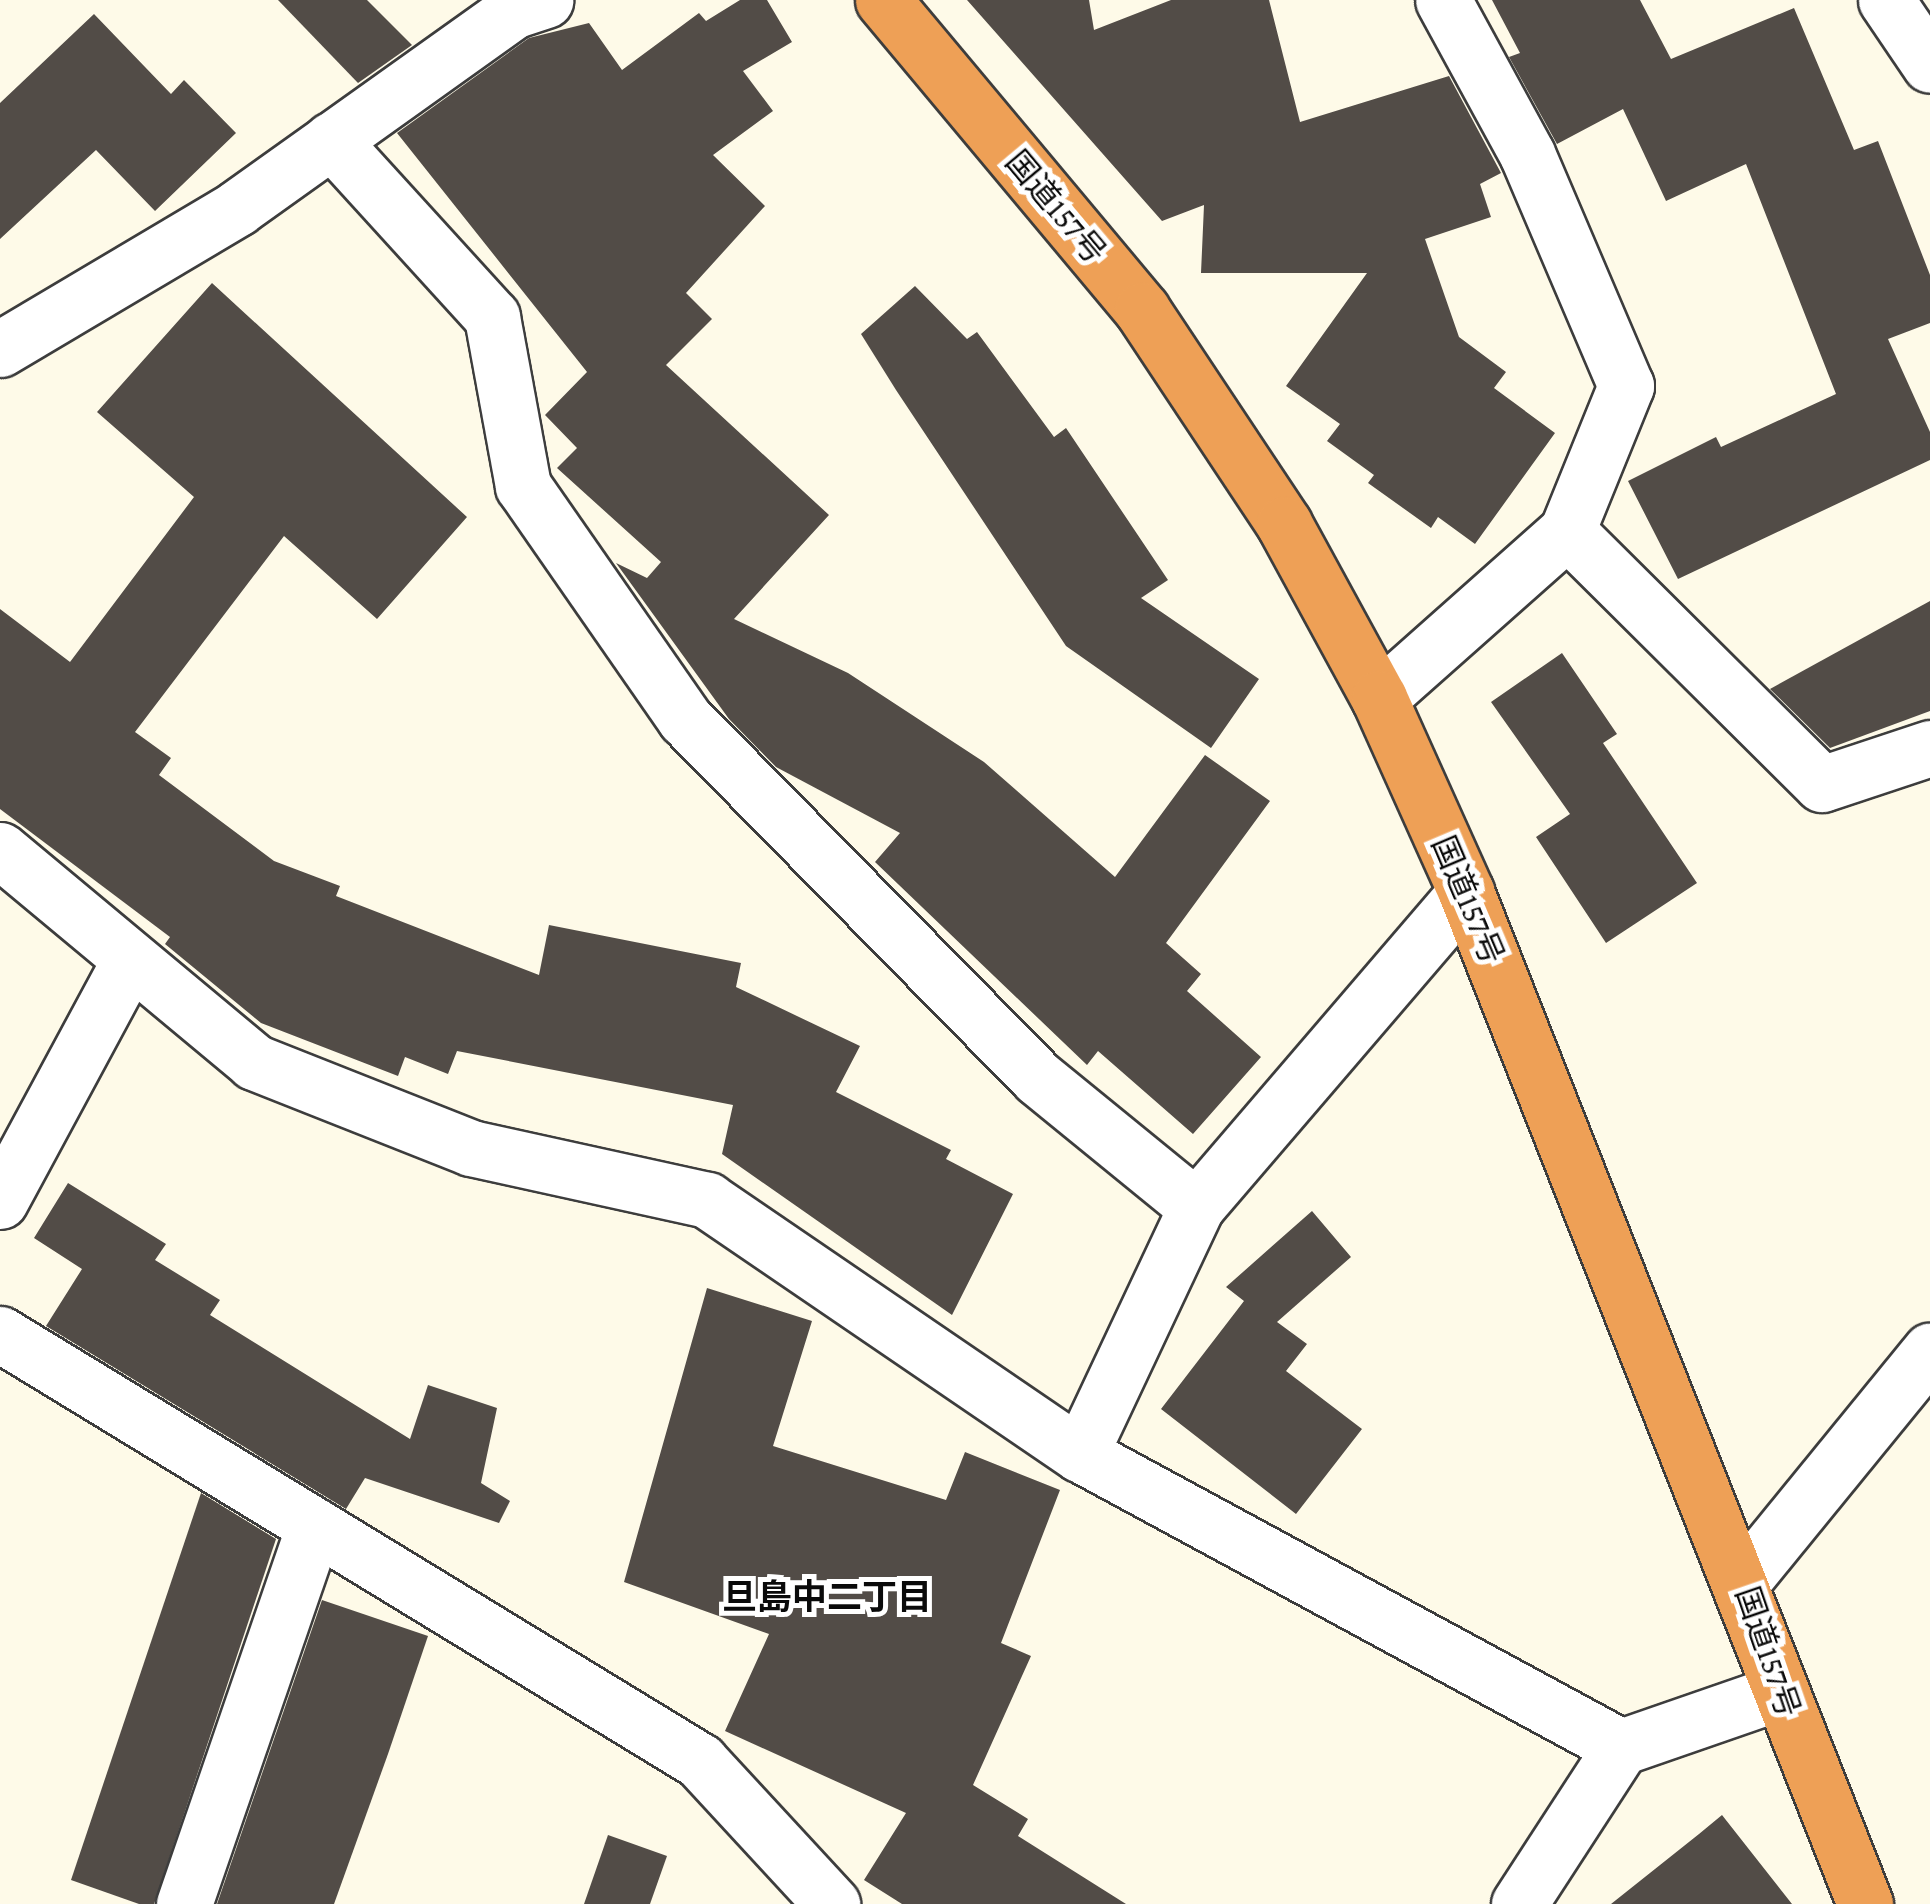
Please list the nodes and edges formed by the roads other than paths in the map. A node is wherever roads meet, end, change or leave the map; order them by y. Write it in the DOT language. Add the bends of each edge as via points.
graph roads {
  1 [pos="545,0"];
  2 [pos="883,0"];
  3 [pos="1444,0"];
  4 [pos="1886,0"];
  5 [pos="1930,65"];
  6 [pos="332,140"];
  7 [pos="0,348"];
  8 [pos="1567,530"];
  9 [pos="1379,698"];
  10 [pos="1930,748"];
  11 [pos="0,850"];
  12 [pos="1466,892"];
  13 [pos="130,960"];
  14 [pos="0,1201"];
  15 [pos="1196,1207"];
  16 [pos="0,1334"];
  17 [pos="1930,1351"];
  18 [pos="1080,1454"];
  19 [pos="314,1526"];
  20 [pos="1744,1580"];
  21 [pos="1780,1692"];
  22 [pos="1621,1747"];
  23 [pos="184,1904"];
  24 [pos="832,1904"];
  25 [pos="1519,1904"];
  26 [pos="1865,1904"];
  1 -- 6 [label="street" via="514,10"];
  2 -- 9 [label="highway, 国道157号" via="1142,310 1284,524"];
  3 -- 8 [label="street" via="1527,154 1626,386"];
  4 -- 5 [label="street"];
  6 -- 7 [label="street" via="236,208"];
  6 -- 15 [label="street" via="492,317 522,486 685,719 1038,1078"];
  8 -- 9 [label="street"];
  8 -- 10 [label="street" via="1822,784"];
  9 -- 12 [label="highway, 国道157号"];
  11 -- 13 [label="street"];
  12 -- 15 [label="street"];
  12 -- 20 [label="highway, 国道157号"];
  13 -- 14 [label="street"];
  13 -- 18 [label="street" via="254,1062 471,1148 707,1200"];
  15 -- 18 [label="street"];
  16 -- 19 [label="street"];
  17 -- 20 [label="street"];
  18 -- 22 [label="street"];
  19 -- 23 [label="street"];
  19 -- 24 [label="street" via="700,1760"];
  20 -- 21 [label="highway, 国道157号"];
  21 -- 22 [label="street"];
  21 -- 26 [label="highway, 国道157号"];
  22 -- 25 [label="street"];
}
